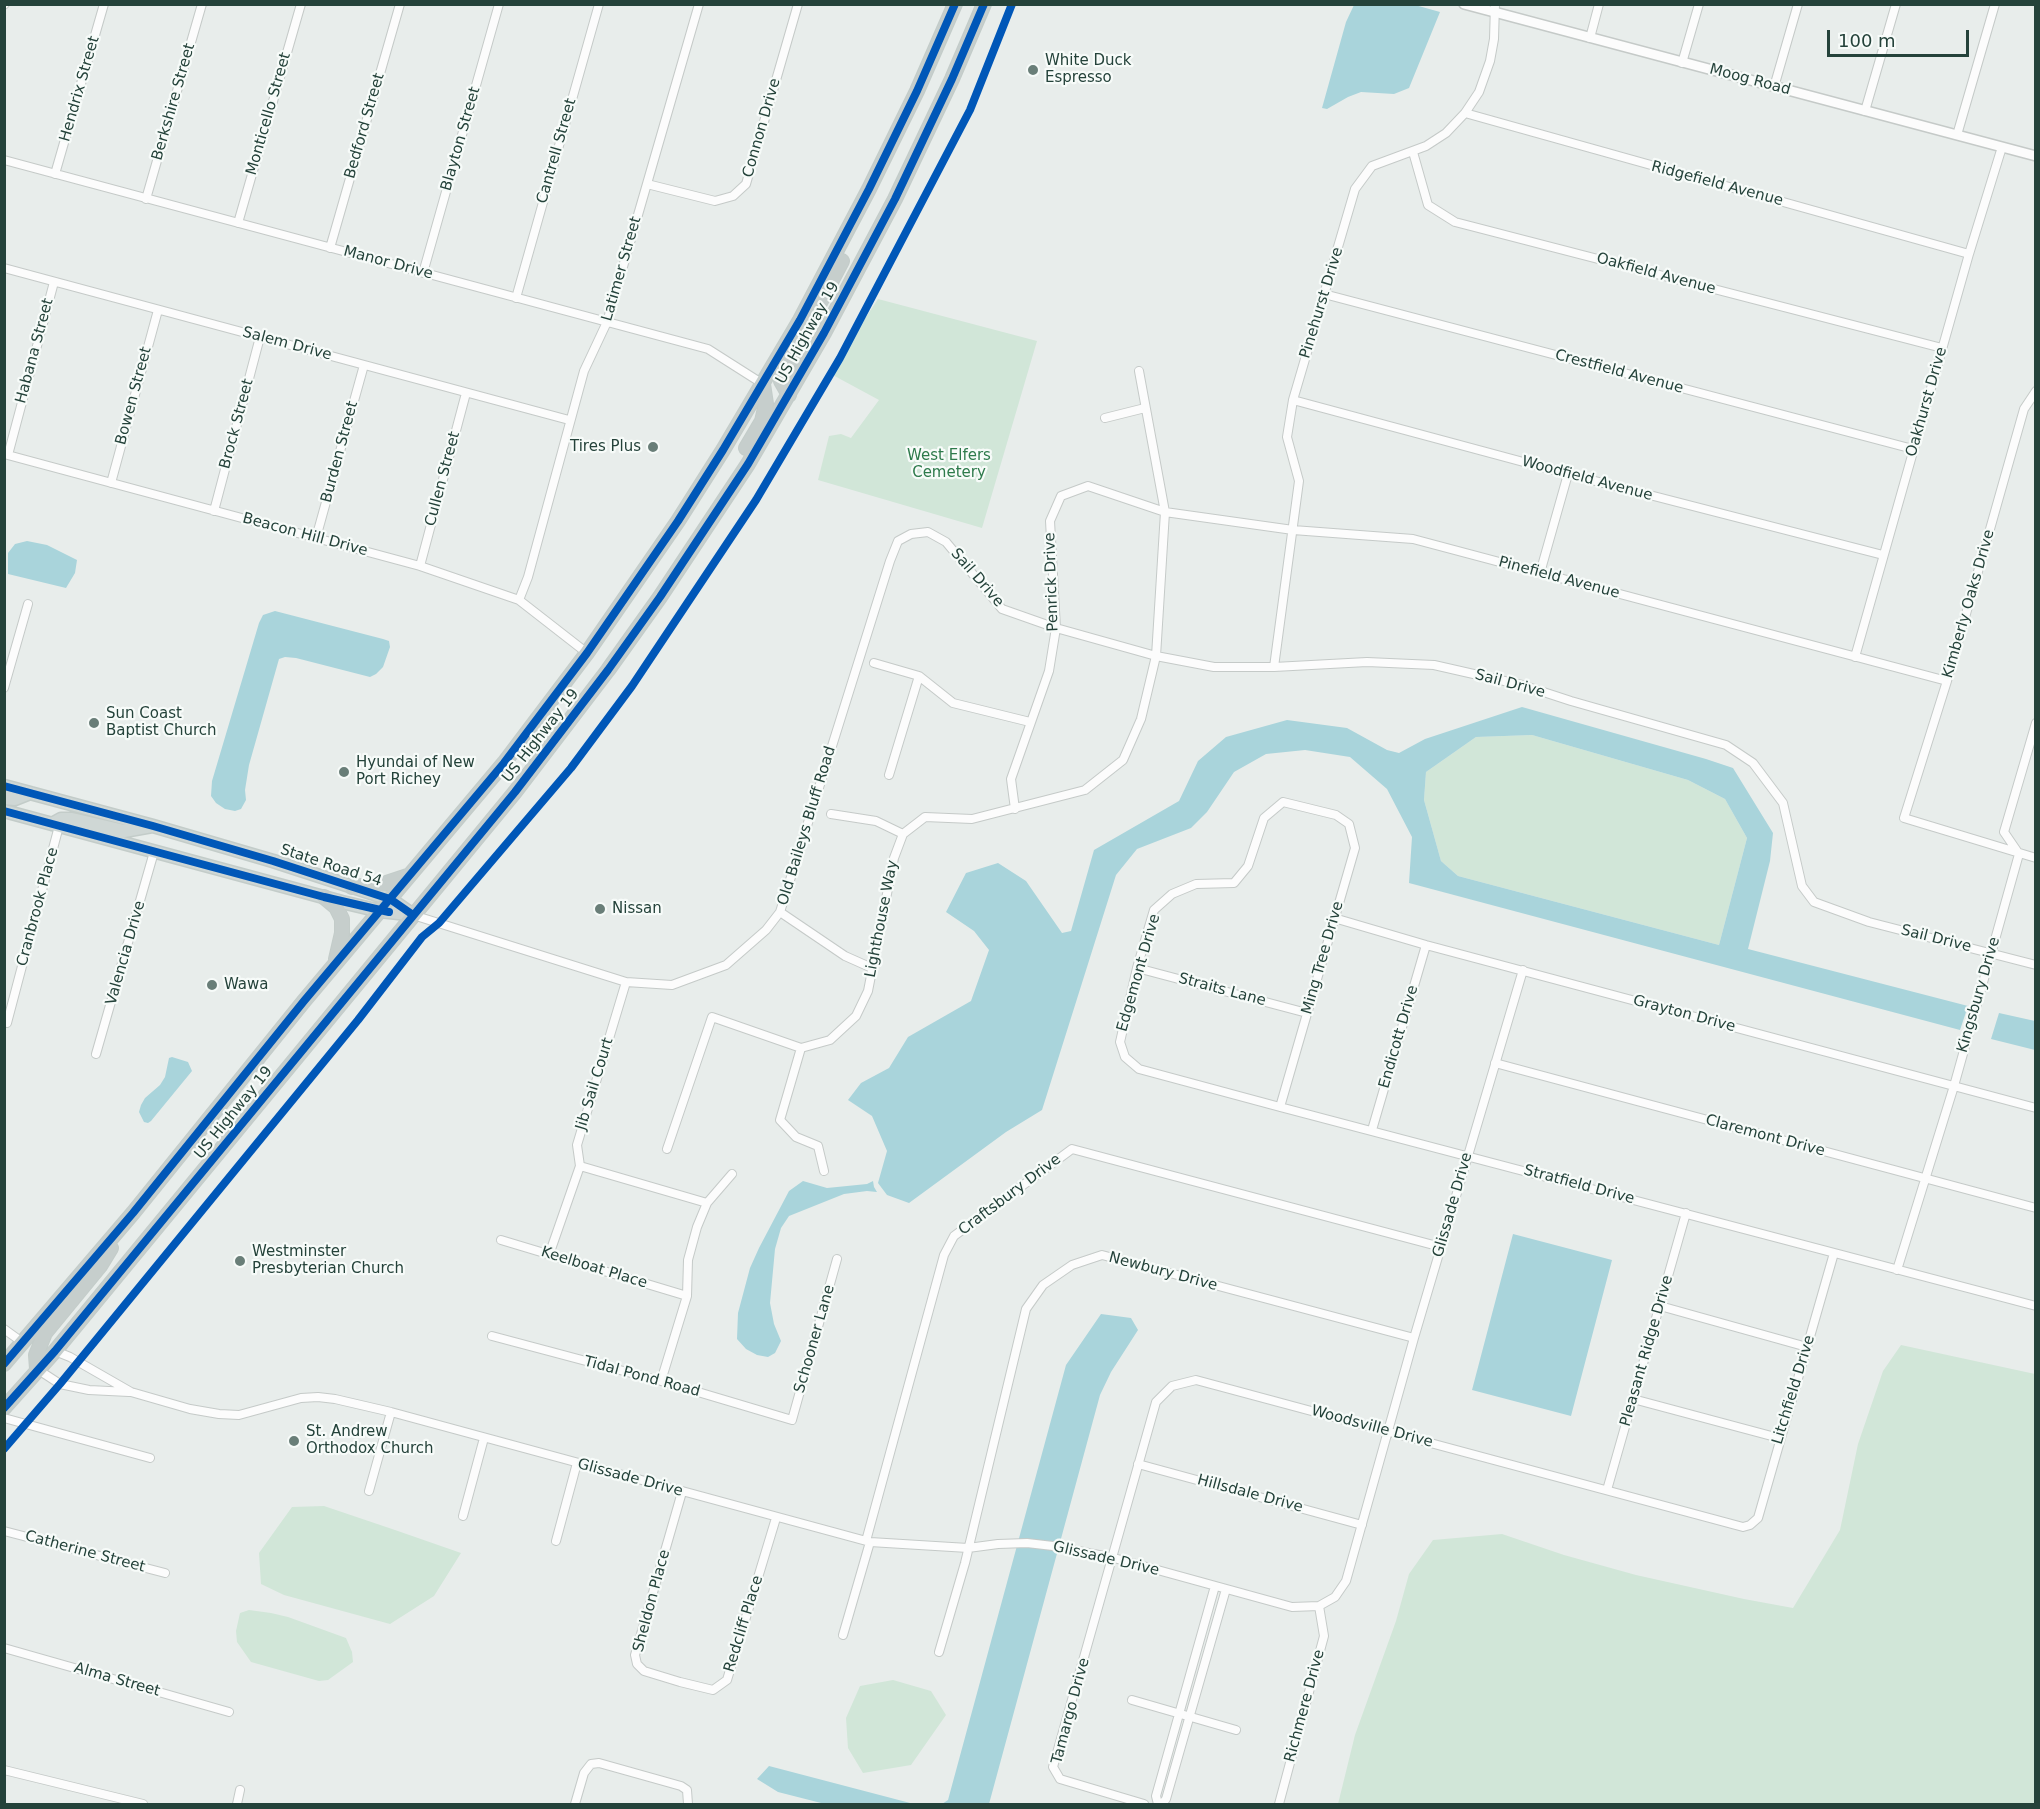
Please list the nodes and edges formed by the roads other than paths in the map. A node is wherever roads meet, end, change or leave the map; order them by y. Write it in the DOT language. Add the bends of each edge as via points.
graph roads {
  1 [pos="104,4"];
  2 [pos="202,4"];
  3 [pos="301,4"];
  4 [pos="400,4"];
  5 [pos="499,4"];
  6 [pos="599,4"];
  7 [pos="699,4"];
  8 [pos="798,4"];
  9 [pos="955,4"];
  10 [pos="984,4"];
  11 [pos="1464,4"];
  12 [pos="1599,4"];
  13 [pos="1699,4"];
  14 [pos="1798,4"];
  15 [pos="1896,4"];
  16 [pos="1995,4"];
  17 [pos="1495,8"];
  18 [pos="1590,38"];
  19 [pos="1682,63"];
  20 [pos="1774,87"];
  21 [pos="1865,111"];
  22 [pos="1465,114"];
  23 [pos="1957,135"];
  24 [pos="2002,147"];
  25 [pos="1413,152"];
  26 [pos="2036,156"];
  27 [pos="4,160"];
  28 [pos="55,174"];
  29 [pos="647,184"];
  30 [pos="146,199"];
  31 [pos="238,223"];
  32 [pos="844,239"];
  33 [pos="330,248"];
  34 [pos="1969,254"];
  35 [pos="4,268"];
  36 [pos="423,273"];
  37 [pos="54,282"];
  38 [pos="1324,294"];
  39 [pos="516,298"];
  40 [pos="158,310"];
  41 [pos="607,322"];
  42 [pos="260,337"];
  43 [pos="1942,348"];
  44 [pos="364,365"];
  45 [pos="1139,371"];
  46 [pos="763,384"];
  47 [pos="2036,391"];
  48 [pos="466,393"];
  49 [pos="789,395"];
  50 [pos="1293,400"];
  51 [pos="1145,408"];
  52 [pos="1105,418"];
  53 [pos="569,420"];
  54 [pos="1913,449"];
  55 [pos="6,455"];
  56 [pos="1568,474"];
  57 [pos="111,483"];
  58 [pos="213,511"];
  59 [pos="1165,512"];
  60 [pos="713,518"];
  61 [pos="1293,530"];
  62 [pos="912,534"];
  63 [pos="316,538"];
  64 [pos="1883,555"];
  65 [pos="420,566"];
  66 [pos="1540,573"];
  67 [pos="519,600"];
  68 [pos="28,604"];
  69 [pos="1056,628"];
  70 [pos="587,653"];
  71 [pos="1156,656"];
  72 [pos="1855,657"];
  73 [pos="874,663"];
  74 [pos="1274,667"];
  75 [pos="919,676"];
  76 [pos="1947,681"];
  77 [pos="4,688"];
  78 [pos="1030,722"];
  79 [pos="2036,723"];
  80 [pos="890,775"];
  81 [pos="4,786"];
  82 [pos="30,793"];
  83 [pos="4,798"];
  84 [pos="1015,809"];
  85 [pos="4,811"];
  86 [pos="831,814"];
  87 [pos="1336,815"];
  88 [pos="55,825"];
  89 [pos="153,826"];
  90 [pos="903,834"];
  91 [pos="154,852"];
  92 [pos="2019,854"];
  93 [pos="2036,858"];
  94 [pos="412,874"];
  95 [pos="352,887"];
  96 [pos="324,897"];
  97 [pos="390,899"];
  98 [pos="380,911"];
  99 [pos="780,912"];
  100 [pos="413,915"];
  101 [pos="1334,918"];
  102 [pos="1426,945"];
  103 [pos="1991,952"];
  104 [pos="334,965"];
  105 [pos="2036,965"];
  106 [pos="872,968"];
  107 [pos="1137,968"];
  108 [pos="1523,970"];
  109 [pos="626,982"];
  110 [pos="1307,1013"];
  111 [pos="7,1023"];
  112 [pos="801,1048"];
  113 [pos="96,1054"];
  114 [pos="1125,1058"];
  115 [pos="1495,1063"];
  116 [pos="1954,1086"];
  117 [pos="1280,1107"];
  118 [pos="2036,1108"];
  119 [pos="1372,1130"];
  120 [pos="667,1149"];
  121 [pos="1468,1155"];
  122 [pos="580,1166"];
  123 [pos="824,1171"];
  124 [pos="732,1174"];
  125 [pos="1924,1178"];
  126 [pos="707,1203"];
  127 [pos="2036,1208"];
  128 [pos="133,1213"];
  129 [pos="1686,1213"];
  130 [pos="501,1240"];
  131 [pos="1441,1246"];
  132 [pos="1834,1253"];
  133 [pos="549,1255"];
  134 [pos="837,1259"];
  135 [pos="1897,1270"];
  136 [pos="687,1296"];
  137 [pos="1660,1306"];
  138 [pos="2036,1306"];
  139 [pos="4,1329"];
  140 [pos="492,1336"];
  141 [pos="1414,1338"];
  142 [pos="22,1342"];
  143 [pos="1807,1347"];
  144 [pos="55,1351"];
  145 [pos="4,1364"];
  146 [pos="37,1369"];
  147 [pos="661,1381"];
  148 [pos="131,1392"];
  149 [pos="1633,1400"];
  150 [pos="4,1408"];
  151 [pos="391,1412"];
  152 [pos="4,1418"];
  153 [pos="792,1420"];
  154 [pos="1389,1431"];
  155 [pos="484,1438"];
  156 [pos="1779,1438"];
  157 [pos="150,1458"];
  158 [pos="577,1463"];
  159 [pos="1138,1464"];
  160 [pos="1607,1490"];
  161 [pos="369,1491"];
  162 [pos="682,1492"];
  163 [pos="463,1516"];
  164 [pos="776,1518"];
  165 [pos="1362,1525"];
  166 [pos="1750,1525"];
  167 [pos="4,1531"];
  168 [pos="556,1541"];
  169 [pos="868,1542"];
  170 [pos="968,1548"];
  171 [pos="1114,1558"];
  172 [pos="165,1573"];
  173 [pos="1215,1586"];
  174 [pos="1226,1589"];
  175 [pos="1319,1606"];
  176 [pos="1205,1619"];
  177 [pos="1216,1623"];
  178 [pos="843,1635"];
  179 [pos="4,1648"];
  180 [pos="939,1652"];
  181 [pos="1196,1652"];
  182 [pos="1207,1655"];
  183 [pos="680,1682"];
  184 [pos="1132,1700"];
  185 [pos="229,1712"];
  186 [pos="1180,1713"];
  187 [pos="1189,1716"];
  188 [pos="1236,1730"];
  189 [pos="4,1770"];
  190 [pos="240,1790"];
  191 [pos="143,1804"];
  192 [pos="237,1804"];
  193 [pos="575,1804"];
  194 [pos="688,1804"];
  195 [pos="1144,1804"];
  196 [pos="1160,1804"];
  197 [pos="1279,1804"];
  1 -- 28 [label="street, Hendrix Street"];
  2 -- 30 [label="street, Berkshire Street"];
  3 -- 31 [label="street, Monticello Street"];
  4 -- 33 [label="street, Bedford Street"];
  5 -- 36 [label="street, Blayton Street"];
  6 -- 39 [label="street, Cantrell Street"];
  7 -- 29 [label="street, Latimer Street"];
  8 -- 29 [label="street, Connon Drive" via="746,184 733,196 715,201"];
  9 -- 32 [label="highway, US Highway 19"];
  10 -- 49 [label="highway, US Highway 19" via="895,199"];
  11 -- 17 [label="street, Moog Road"];
  12 -- 18 [label="street"];
  13 -- 19 [label="street"];
  14 -- 20 [label="street"];
  15 -- 21 [label="street"];
  16 -- 23 [label="street"];
  17 -- 18 [label="street, Moog Road"];
  17 -- 22 [label="street, Pinehurst Drive" via="1488,68"];
  18 -- 19 [label="street, Moog Road"];
  19 -- 20 [label="street, Moog Road"];
  20 -- 21 [label="street, Moog Road"];
  21 -- 23 [label="street, Moog Road"];
  22 -- 25 [label="street, Pinehurst Drive" via="1446,133"];
  22 -- 34 [label="street, Ridgefield Avenue"];
  23 -- 24 [label="street, Moog Road"];
  24 -- 26 [label="street, Moog Road"];
  24 -- 34 [label="street, Oakhurst Drive"];
  25 -- 38 [label="street, Pinehurst Drive" via="1372,166 1356,189"];
  25 -- 43 [label="street, Oakfield Avenue" via="1428,205 1455,222"];
  27 -- 28 [label="street, Manor Drive"];
  28 -- 30 [label="street, Manor Drive"];
  29 -- 41 [label="street, Latimer Street"];
  30 -- 31 [label="street, Manor Drive"];
  31 -- 33 [label="street, Manor Drive"];
  32 -- 46 [label="highway, US Highway 19"];
  32 -- 49 [label="highway" via="846,255 783,375 781,381"];
  33 -- 36 [label="street, Manor Drive"];
  34 -- 43 [label="street, Oakhurst Drive"];
  35 -- 37 [label="street, Salem Drive"];
  36 -- 39 [label="street, Manor Drive"];
  37 -- 40 [label="street, Salem Drive"];
  37 -- 55 [label="street, Habana Street"];
  38 -- 50 [label="street, Pinehurst Drive"];
  38 -- 54 [label="street, Crestfield Avenue"];
  39 -- 41 [label="street, Manor Drive"];
  40 -- 42 [label="street, Salem Drive"];
  40 -- 57 [label="street, Bowen Street"];
  41 -- 46 [label="street, Manor Drive" via="708,349"];
  41 -- 53 [label="street, Latimer Street" via="584,371"];
  42 -- 44 [label="street, Salem Drive"];
  42 -- 58 [label="street, Brock Street"];
  43 -- 54 [label="street, Oakhurst Drive"];
  44 -- 48 [label="street, Salem Drive"];
  44 -- 63 [label="street, Burden Street"];
  45 -- 51 [label="street"];
  46 -- 60 [label="highway" via="766,404 762,421 729,479"];
  46 -- 70 [label="highway, US Highway 19" via="678,521"];
  47 -- 76 [label="street, Kimberly Oaks Drive" via="2024,409"];
  48 -- 53 [label="street, Salem Drive"];
  48 -- 65 [label="street, Cullen Street"];
  49 -- 60 [label="highway, US Highway 19"];
  50 -- 56 [label="street, Woodfield Avenue"];
  50 -- 61 [label="street, Pinehurst Drive" via="1287,437 1299,482"];
  51 -- 52 [label="street"];
  51 -- 59 [label="street"];
  53 -- 67 [label="street, Latimer Street"];
  54 -- 64 [label="street, Oakhurst Drive"];
  55 -- 57 [label="street, Beacon Hill Drive"];
  56 -- 64 [label="street, Woodfield Avenue"];
  56 -- 66 [label="street"];
  57 -- 58 [label="street, Beacon Hill Drive"];
  58 -- 63 [label="street, Beacon Hill Drive"];
  59 -- 61 [label="street, Pinefield Avenue"];
  59 -- 69 [label="street, Penrick Drive" via="1088,486 1061,496 1050,521"];
  59 -- 71 [label="street"];
  60 -- 100 [label="highway, US Highway 19" via="606,673 515,792"];
  61 -- 66 [label="street, Pinefield Avenue" via="1413,539"];
  61 -- 74 [label="street, Pinehurst Drive"];
  62 -- 69 [label="street, Sail Drive" via="928,532 946,542 1002,609"];
  62 -- 99 [label="street, Old Baileys Bluff Road" via="898,541 890,561"];
  63 -- 65 [label="street, Beacon Hill Drive"];
  64 -- 72 [label="street, Oakhurst Drive"];
  65 -- 67 [label="street, Beacon Hill Drive"];
  66 -- 72 [label="street, Pinefield Avenue"];
  67 -- 70 [label="street, Beacon Hill Drive"];
  68 -- 77 [label="street"];
  69 -- 71 [label="street, Sail Drive"];
  69 -- 78 [label="street, Penrick Drive" via="1049,671"];
  70 -- 94 [label="highway, US Highway 19"];
  71 -- 74 [label="street, Sail Drive" via="1214,667"];
  71 -- 84 [label="street" via="1142,719 1123,760 1085,790"];
  72 -- 76 [label="street, Pinefield Avenue"];
  73 -- 75 [label="street"];
  74 -- 103 [label="street, Sail Drive" via="1367,662 1434,665 1522,685 1726,744 1753,763 1783,803 1802,886 1814,902 1869,922"];
  75 -- 78 [label="street" via="953,703"];
  75 -- 80 [label="street"];
  76 -- 92 [label="street, Kimberly Oaks Drive" via="1904,818"];
  78 -- 84 [label="street, Penrick Drive" via="1011,779"];
  79 -- 92 [label="street" via="2004,832"];
  81 -- 82 [label="main road, State Road 54"];
  82 -- 83 [label="main road" via="15,799"];
  82 -- 89 [label="main road, State Road 54"];
  84 -- 90 [label="street" via="972,819 924,817"];
  85 -- 88 [label="main road, State Road 54"];
  86 -- 90 [label="street" via="876,821"];
  87 -- 101 [label="street, Ming Tree Drive" via="1350,824 1355,848"];
  87 -- 107 [label="street, Edgemont Drive" via="1283,802 1264,818 1248,866 1234,883 1196,884 1172,894 1155,910"];
  88 -- 89 [label="main road" via="67,819 124,831"];
  88 -- 91 [label="main road, State Road 54"];
  88 -- 111 [label="street, Cranbrook Place"];
  89 -- 95 [label="main road, State Road 54"];
  90 -- 106 [label="street, Lighthouse Way" via="894,858"];
  91 -- 96 [label="main road, State Road 54"];
  91 -- 113 [label="street, Valencia Drive"];
  92 -- 93 [label="street"];
  92 -- 103 [label="street, Kingsbury Drive"];
  94 -- 95 [label="highway" via="382,884"];
  94 -- 97 [label="highway, US Highway 19"];
  95 -- 97 [label="main road, State Road 54"];
  96 -- 98 [label="main road, State Road 54"];
  96 -- 104 [label="highway" via="336,907 343,926"];
  97 -- 98 [label="highway, US Highway 19"];
  97 -- 100 [label="main road, State Road 54"];
  98 -- 100 [label="main road, State Road 54"];
  98 -- 104 [label="highway, US Highway 19"];
  99 -- 106 [label="street" via="845,956"];
  99 -- 109 [label="street, Old Baileys Bluff Road" via="766,930 726,965 672,985"];
  100 -- 109 [label="street, Old Baileys Bluff Road"];
  100 -- 144 [label="highway, US Highway 19"];
  101 -- 102 [label="street, Grayton Drive"];
  101 -- 110 [label="street, Ming Tree Drive"];
  102 -- 108 [label="street, Grayton Drive"];
  102 -- 119 [label="street, Endicott Drive"];
  103 -- 105 [label="street, Sail Drive"];
  103 -- 116 [label="street, Kingsbury Drive"];
  104 -- 128 [label="highway, US Highway 19"];
  106 -- 112 [label="street, Lighthouse Way" via="868,991 856,1016 830,1040"];
  107 -- 110 [label="street, Straits Lane"];
  107 -- 114 [label="street, Edgemont Drive" via="1120,1042"];
  108 -- 115 [label="street, Glissade Drive"];
  108 -- 116 [label="street, Grayton Drive"];
  109 -- 122 [label="street, Jib Sail Court" via="577,1145"];
  110 -- 117 [label="street, Ming Tree Drive"];
  112 -- 120 [label="street" via="712,1017"];
  112 -- 123 [label="street" via="780,1120 796,1137 818,1146"];
  114 -- 117 [label="street, Stratfield Drive" via="1139,1069"];
  115 -- 121 [label="street, Glissade Drive"];
  115 -- 125 [label="street, Claremont Drive"];
  116 -- 118 [label="street, Grayton Drive"];
  116 -- 125 [label="street, Kingsbury Drive"];
  117 -- 119 [label="street, Stratfield Drive"];
  119 -- 121 [label="street, Stratfield Drive"];
  121 -- 129 [label="street, Stratfield Drive"];
  121 -- 131 [label="street, Glissade Drive"];
  122 -- 126 [label="street"];
  122 -- 133 [label="street, Jib Sail Court"];
  124 -- 126 [label="street"];
  125 -- 127 [label="street, Claremont Drive"];
  125 -- 135 [label="street, Kingsbury Drive"];
  126 -- 136 [label="street" via="688,1260"];
  128 -- 142 [label="highway, US Highway 19"];
  128 -- 146 [label="highway" via="100,1266 45,1333 36,1355"];
  129 -- 132 [label="street, Stratfield Drive"];
  129 -- 137 [label="street, Pleasant Ridge Drive"];
  130 -- 133 [label="street, Keelboat Place"];
  131 -- 141 [label="street, Glissade Drive"];
  131 -- 169 [label="street, Craftsbury Drive" via="1072,1149 954,1236 944,1256"];
  132 -- 135 [label="street, Stratfield Drive"];
  132 -- 143 [label="street, Litchfield Drive"];
  133 -- 136 [label="street, Keelboat Place"];
  134 -- 153 [label="street, Schooner Lane"];
  135 -- 138 [label="street, Stratfield Drive"];
  136 -- 147 [label="street"];
  137 -- 143 [label="street"];
  137 -- 149 [label="street, Pleasant Ridge Drive"];
  139 -- 142 [label="street"];
  140 -- 147 [label="street, Tidal Pond Road"];
  141 -- 154 [label="street, Glissade Drive"];
  141 -- 170 [label="street, Newbury Drive" via="1102,1255 1072,1265 1043,1285 1026,1309"];
  142 -- 145 [label="highway, US Highway 19"];
  143 -- 156 [label="street, Litchfield Drive"];
  144 -- 146 [label="highway, US Highway 19"];
  144 -- 148 [label="street, Glissade Drive"];
  146 -- 148 [label="street, Glissade Drive" via="60,1384"];
  146 -- 150 [label="highway, US Highway 19"];
  147 -- 153 [label="street, Tidal Pond Road"];
  148 -- 151 [label="street, Glissade Drive" via="219,1414 240,1415 318,1397"];
  149 -- 156 [label="street"];
  149 -- 160 [label="street, Pleasant Ridge Drive"];
  151 -- 155 [label="street, Glissade Drive"];
  151 -- 161 [label="street"];
  152 -- 157 [label="street"];
  154 -- 159 [label="street, Woodsville Drive" via="1196,1380 1172,1386 1156,1402"];
  154 -- 160 [label="street, Woodsville Drive"];
  154 -- 165 [label="street, Glissade Drive"];
  155 -- 158 [label="street, Glissade Drive"];
  155 -- 163 [label="street"];
  156 -- 166 [label="street, Litchfield Drive" via="1758,1518"];
  158 -- 162 [label="street, Glissade Drive"];
  158 -- 168 [label="street"];
  159 -- 165 [label="street, Hillsdale Drive"];
  159 -- 171 [label="street, Woodsville Drive"];
  160 -- 166 [label="street, Woodsville Drive" via="1743,1527"];
  162 -- 164 [label="street, Glissade Drive"];
  162 -- 183 [label="street, Sheldon Place" via="635,1655 644,1671"];
  164 -- 169 [label="street, Glissade Drive"];
  164 -- 183 [label="street, Redcliff Place" via="727,1680 713,1690"];
  165 -- 175 [label="street, Glissade Drive" via="1346,1581 1335,1597"];
  167 -- 172 [label="street, Catherine Street"];
  169 -- 170 [label="street, Glissade Drive"];
  169 -- 178 [label="street"];
  170 -- 171 [label="street, Glissade Drive" via="1027,1543"];
  170 -- 180 [label="street, Newbury Drive"];
  171 -- 173 [label="street, Glissade Drive"];
  171 -- 195 [label="street, Tamargo Drive" via="1053,1767 1060,1779"];
  173 -- 174 [label="street, Glissade Drive"];
  173 -- 176 [label="street"];
  174 -- 175 [label="street, Glissade Drive" via="1292,1607"];
  174 -- 177 [label="street"];
  175 -- 197 [label="street, Richmere Drive" via="1324,1636"];
  176 -- 177 [label="street"];
  176 -- 181 [label="street"];
  177 -- 182 [label="street"];
  179 -- 185 [label="street, Alma Street"];
  181 -- 182 [label="street"];
  181 -- 186 [label="street"];
  182 -- 187 [label="street"];
  184 -- 186 [label="street"];
  186 -- 187 [label="street"];
  186 -- 196 [label="street" via="1156,1796"];
  187 -- 188 [label="street"];
  187 -- 196 [label="street" via="1166,1799"];
  189 -- 191 [label="street"];
  190 -- 192 [label="street"];
  193 -- 194 [label="street" via="584,1773 591,1764 599,1763 681,1786 687,1790"];
}
